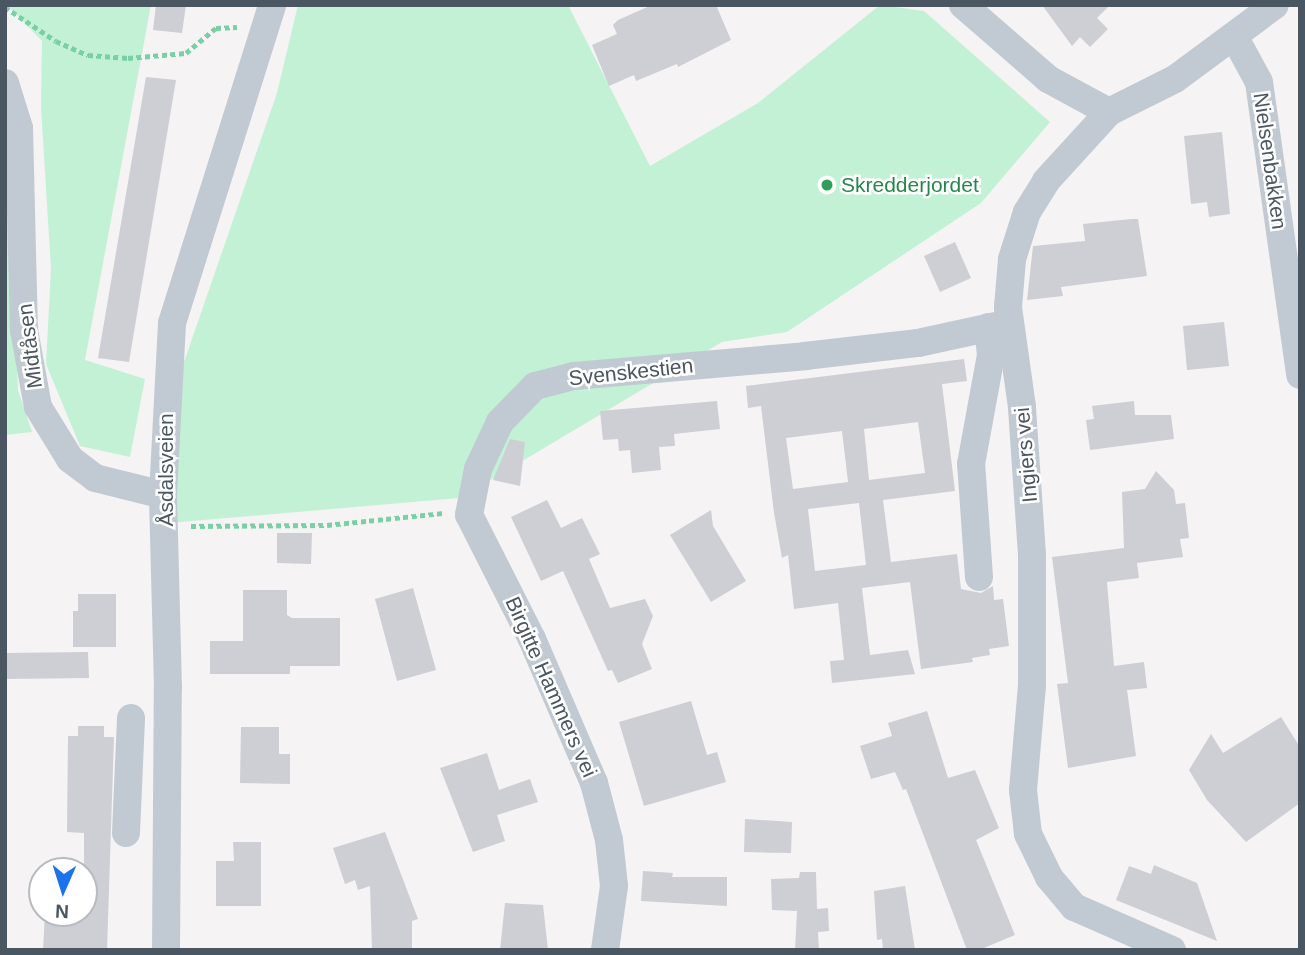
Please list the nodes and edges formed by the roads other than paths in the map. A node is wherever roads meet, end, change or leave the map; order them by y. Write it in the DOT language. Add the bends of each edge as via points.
graph roads {
  1 [pos="963,5"];
  2 [pos="1275,5"];
  3 [pos="269,16"];
  4 [pos="1234,36"];
  5 [pos="5,83"];
  6 [pos="1110,111"];
  7 [pos="999,325"];
  8 [pos="1300,375"];
  9 [pos="163,495"];
  10 [pos="469,515"];
  11 [pos="979,577"];
  12 [pos="131,718"];
  13 [pos="126,833"];
  14 [pos="166,950"];
  15 [pos="605,950"];
  16 [pos="1172,950"];
  1 -- 6 [label="street" via="1048,79"];
  2 -- 4 [label="street, Ingiers vei"];
  3 -- 9 [label="street, Åsdalsveien" via="172,323"];
  4 -- 6 [label="street, Ingiers vei" via="1175,79"];
  4 -- 8 [label="street, Nielsenbakken" via="1259,82"];
  5 -- 9 [label="street, Midtåsen" via="19,128 24,330 38,407 70,459 95,478"];
  6 -- 7 [label="street, Ingiers vei" via="1046,181 1027,212"];
  7 -- 10 [label="street, Svenskestien" via="918,343 574,376 535,386 517,400 487,443"];
  7 -- 11 [label="street" via="971,464"];
  7 -- 16 [label="street, Ingiers vei" via="1031,509 1032,686 1023,790 1028,834 1049,877 1073,906"];
  9 -- 14 [label="street, Åsdalsveien"];
  10 -- 15 [label="street, Birgitte Hammers vei" via="532,639 594,783 609,840 614,886"];
  12 -- 13 [label="street"];
}
